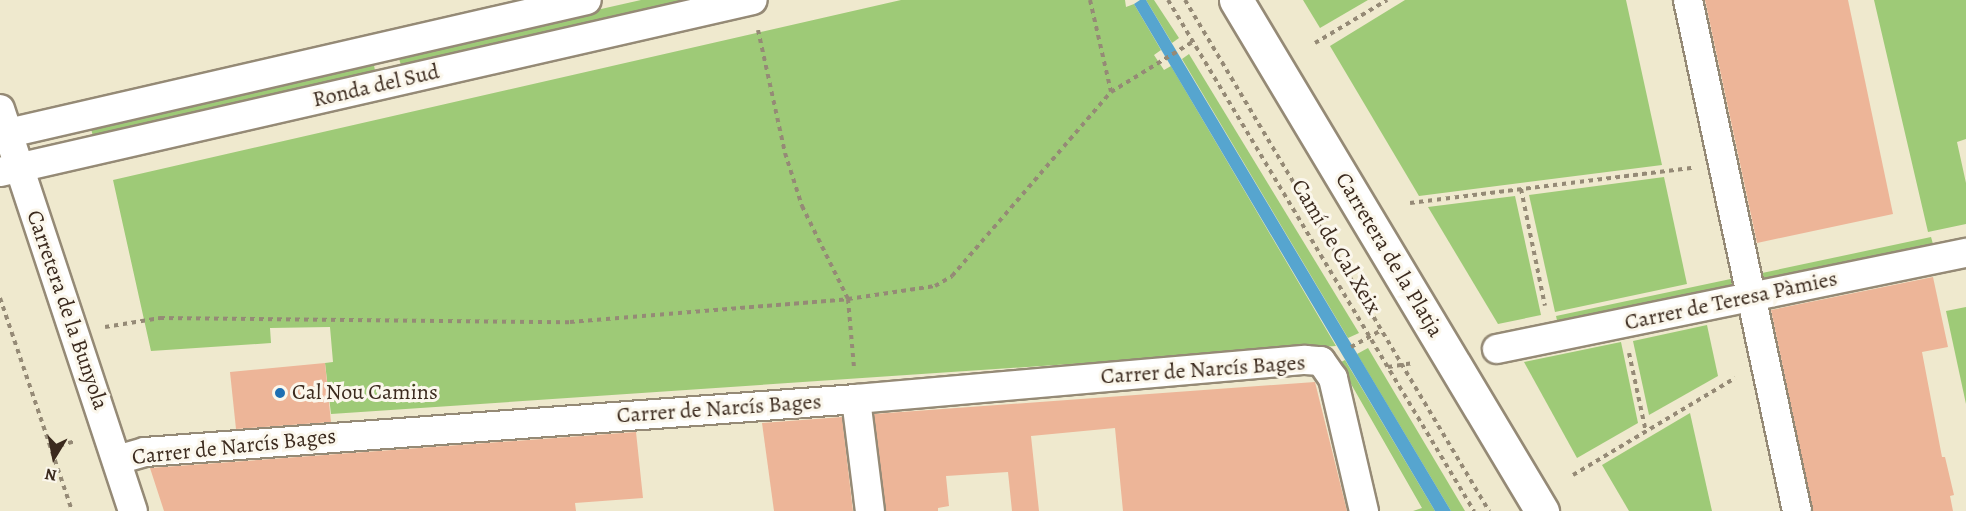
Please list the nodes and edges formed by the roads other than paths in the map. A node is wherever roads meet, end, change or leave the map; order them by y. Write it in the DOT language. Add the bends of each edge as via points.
graph roads {
  1 [pos="587,0"];
  2 [pos="1236,0"];
  3 [pos="1688,0"];
  4 [pos="755,14"];
  5 [pos="2,125"];
  6 [pos="10,170"];
  7 [pos="1966,253"];
  8 [pos="1752,297"];
  9 [pos="1497,349"];
  10 [pos="856,399"];
  11 [pos="117,460"];
  12 [pos="133,511"];
  13 [pos="870,511"];
  14 [pos="1364,511"];
  15 [pos="1542,511"];
  16 [pos="1797,511"];
  1 -- 5 [label="street, Ronda del Sud"];
  2 -- 15 [label="street, Carretera de la Platja"];
  3 -- 8 [label="street"];
  4 -- 6 [label="street, Ronda del Sud"];
  5 -- 6 [label="street, Carretera de la Bunyola"];
  6 -- 11 [label="street, Carretera de la Bunyola"];
  7 -- 8 [label="street, Carrer de Teresa Pàmies"];
  8 -- 9 [label="street, Carrer de Teresa Pàmies"];
  8 -- 16 [label="street"];
  10 -- 11 [label="street, Carrer de Narcís Bages" via="157,451"];
  10 -- 13 [label="street"];
  10 -- 14 [label="street, Carrer de Narcís Bages" via="1321,361 1333,378"];
  11 -- 12 [label="street, Carretera de la Bunyola"];
}
